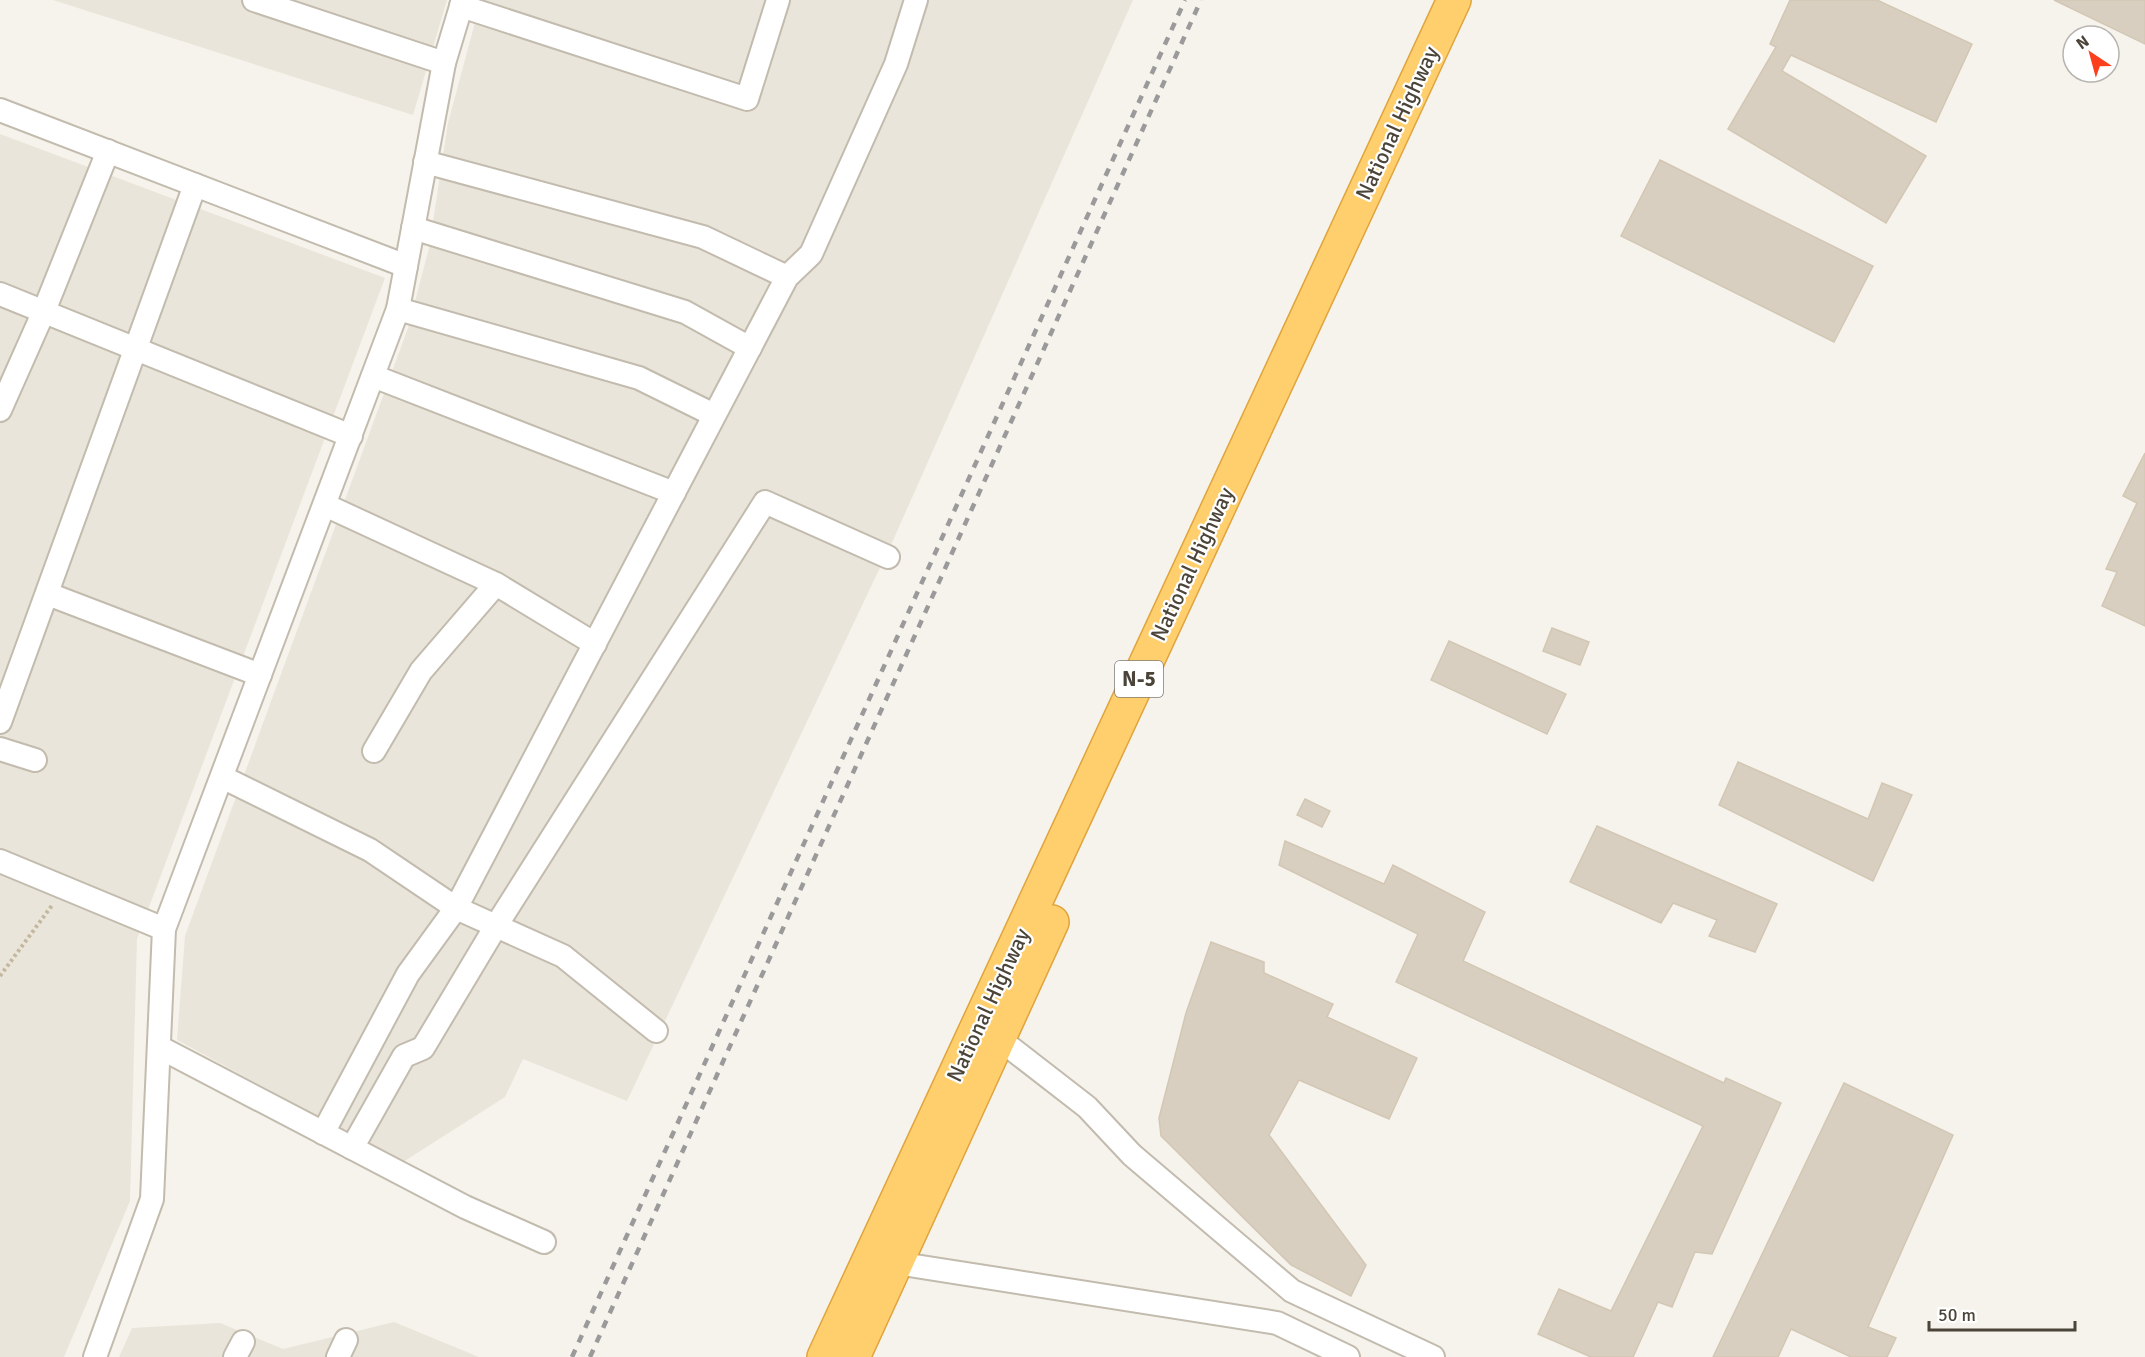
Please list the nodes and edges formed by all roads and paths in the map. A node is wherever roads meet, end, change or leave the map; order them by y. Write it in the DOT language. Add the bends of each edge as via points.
graph roads {
  1 [pos="254,0"];
  2 [pos="778,0"];
  3 [pos="916,0"];
  4 [pos="1454,0"];
  5 [pos="1478,0"];
  6 [pos="462,3"];
  7 [pos="444,63"];
  8 [pos="0,110"];
  9 [pos="108,151"];
  10 [pos="425,162"];
  11 [pos="195,184"];
  12 [pos="413,228"];
  13 [pos="406,266"];
  14 [pos="787,277"];
  15 [pos="0,294"];
  16 [pos="398,309"];
  17 [pos="44,311"];
  18 [pos="134,348"];
  19 [pos="750,348"];
  20 [pos="373,376"];
  21 [pos="0,410"];
  22 [pos="714,416"];
  23 [pos="351,436"];
  24 [pos="674,493"];
  25 [pos="325,505"];
  26 [pos="888,557"];
  27 [pos="496,584"];
  28 [pos="48,594"];
  29 [pos="595,644"];
  30 [pos="260,675"];
  31 [pos="0,722"];
  32 [pos="0,749"];
  33 [pos="374,751"];
  34 [pos="35,760"];
  35 [pos="222,777"];
  36 [pos="0,861"];
  37 [pos="64,888"];
  38 [pos="456,908"];
  39 [pos="496,926"];
  40 [pos="164,929"];
  41 [pos="0,976"];
  42 [pos="656,1031"];
  43 [pos="988,1033"];
  44 [pos="159,1047"];
  45 [pos="323,1133"];
  46 [pos="352,1148"];
  47 [pos="544,1242"];
  48 [pos="884,1258"];
  49 [pos="95,1357"];
  50 [pos="824,1357"];
  51 [pos="853,1357"];
  52 [pos="1348,1357"];
  53 [pos="1433,1357"];
  1 -- 7 [label="street"];
  2 -- 6 [label="street" via="747,99"];
  3 -- 14 [label="street" via="896,64 811,254"];
  4 -- 43 [label="highway, National Highway / N-5"];
  5 -- 43 [label="highway, National Highway / N-5"];
  6 -- 7 [label="street"];
  7 -- 10 [label="street"];
  8 -- 9 [label="street"];
  9 -- 11 [label="street"];
  9 -- 17 [label="street"];
  10 -- 12 [label="street"];
  10 -- 14 [label="street" via="703,237"];
  11 -- 13 [label="street"];
  11 -- 18 [label="street"];
  12 -- 13 [label="street"];
  12 -- 19 [label="street" via="685,312"];
  13 -- 16 [label="street"];
  14 -- 19 [label="street"];
  15 -- 17 [label="street"];
  16 -- 20 [label="street"];
  16 -- 22 [label="street" via="639,378"];
  17 -- 18 [label="street"];
  17 -- 21 [label="street"];
  18 -- 23 [label="street"];
  18 -- 28 [label="street"];
  19 -- 22 [label="street"];
  20 -- 23 [label="street"];
  20 -- 24 [label="street"];
  22 -- 24 [label="street"];
  23 -- 25 [label="street"];
  24 -- 29 [label="street"];
  25 -- 27 [label="street"];
  25 -- 30 [label="street"];
  26 -- 39 [label="street" via="765,502"];
  27 -- 29 [label="street"];
  27 -- 33 [label="street" via="420,671"];
  28 -- 30 [label="street"];
  28 -- 31 [label="street"];
  29 -- 38 [label="street"];
  30 -- 35 [label="street"];
  32 -- 34 [label="street"];
  35 -- 38 [label="street" via="370,850"];
  35 -- 40 [label="street"];
  36 -- 37 [label="street"];
  37 -- 40 [label="street"];
  37 -- 41 [label="path"];
  38 -- 39 [label="street"];
  38 -- 45 [label="street" via="408,974"];
  39 -- 42 [label="street" via="563,956"];
  39 -- 46 [label="street" via="423,1048 404,1056"];
  40 -- 44 [label="street"];
  43 -- 48 [label="highway, National Highway / N-5"];
  43 -- 53 [label="street" via="1087,1107 1132,1155 1292,1291"];
  44 -- 45 [label="street"];
  44 -- 49 [label="street" via="152,1199"];
  45 -- 46 [label="street"];
  46 -- 47 [label="street" via="465,1207"];
  48 -- 50 [label="highway, National Highway / N-5"];
  48 -- 51 [label="highway, National Highway / N-5"];
  48 -- 52 [label="street" via="1276,1323"];
}
